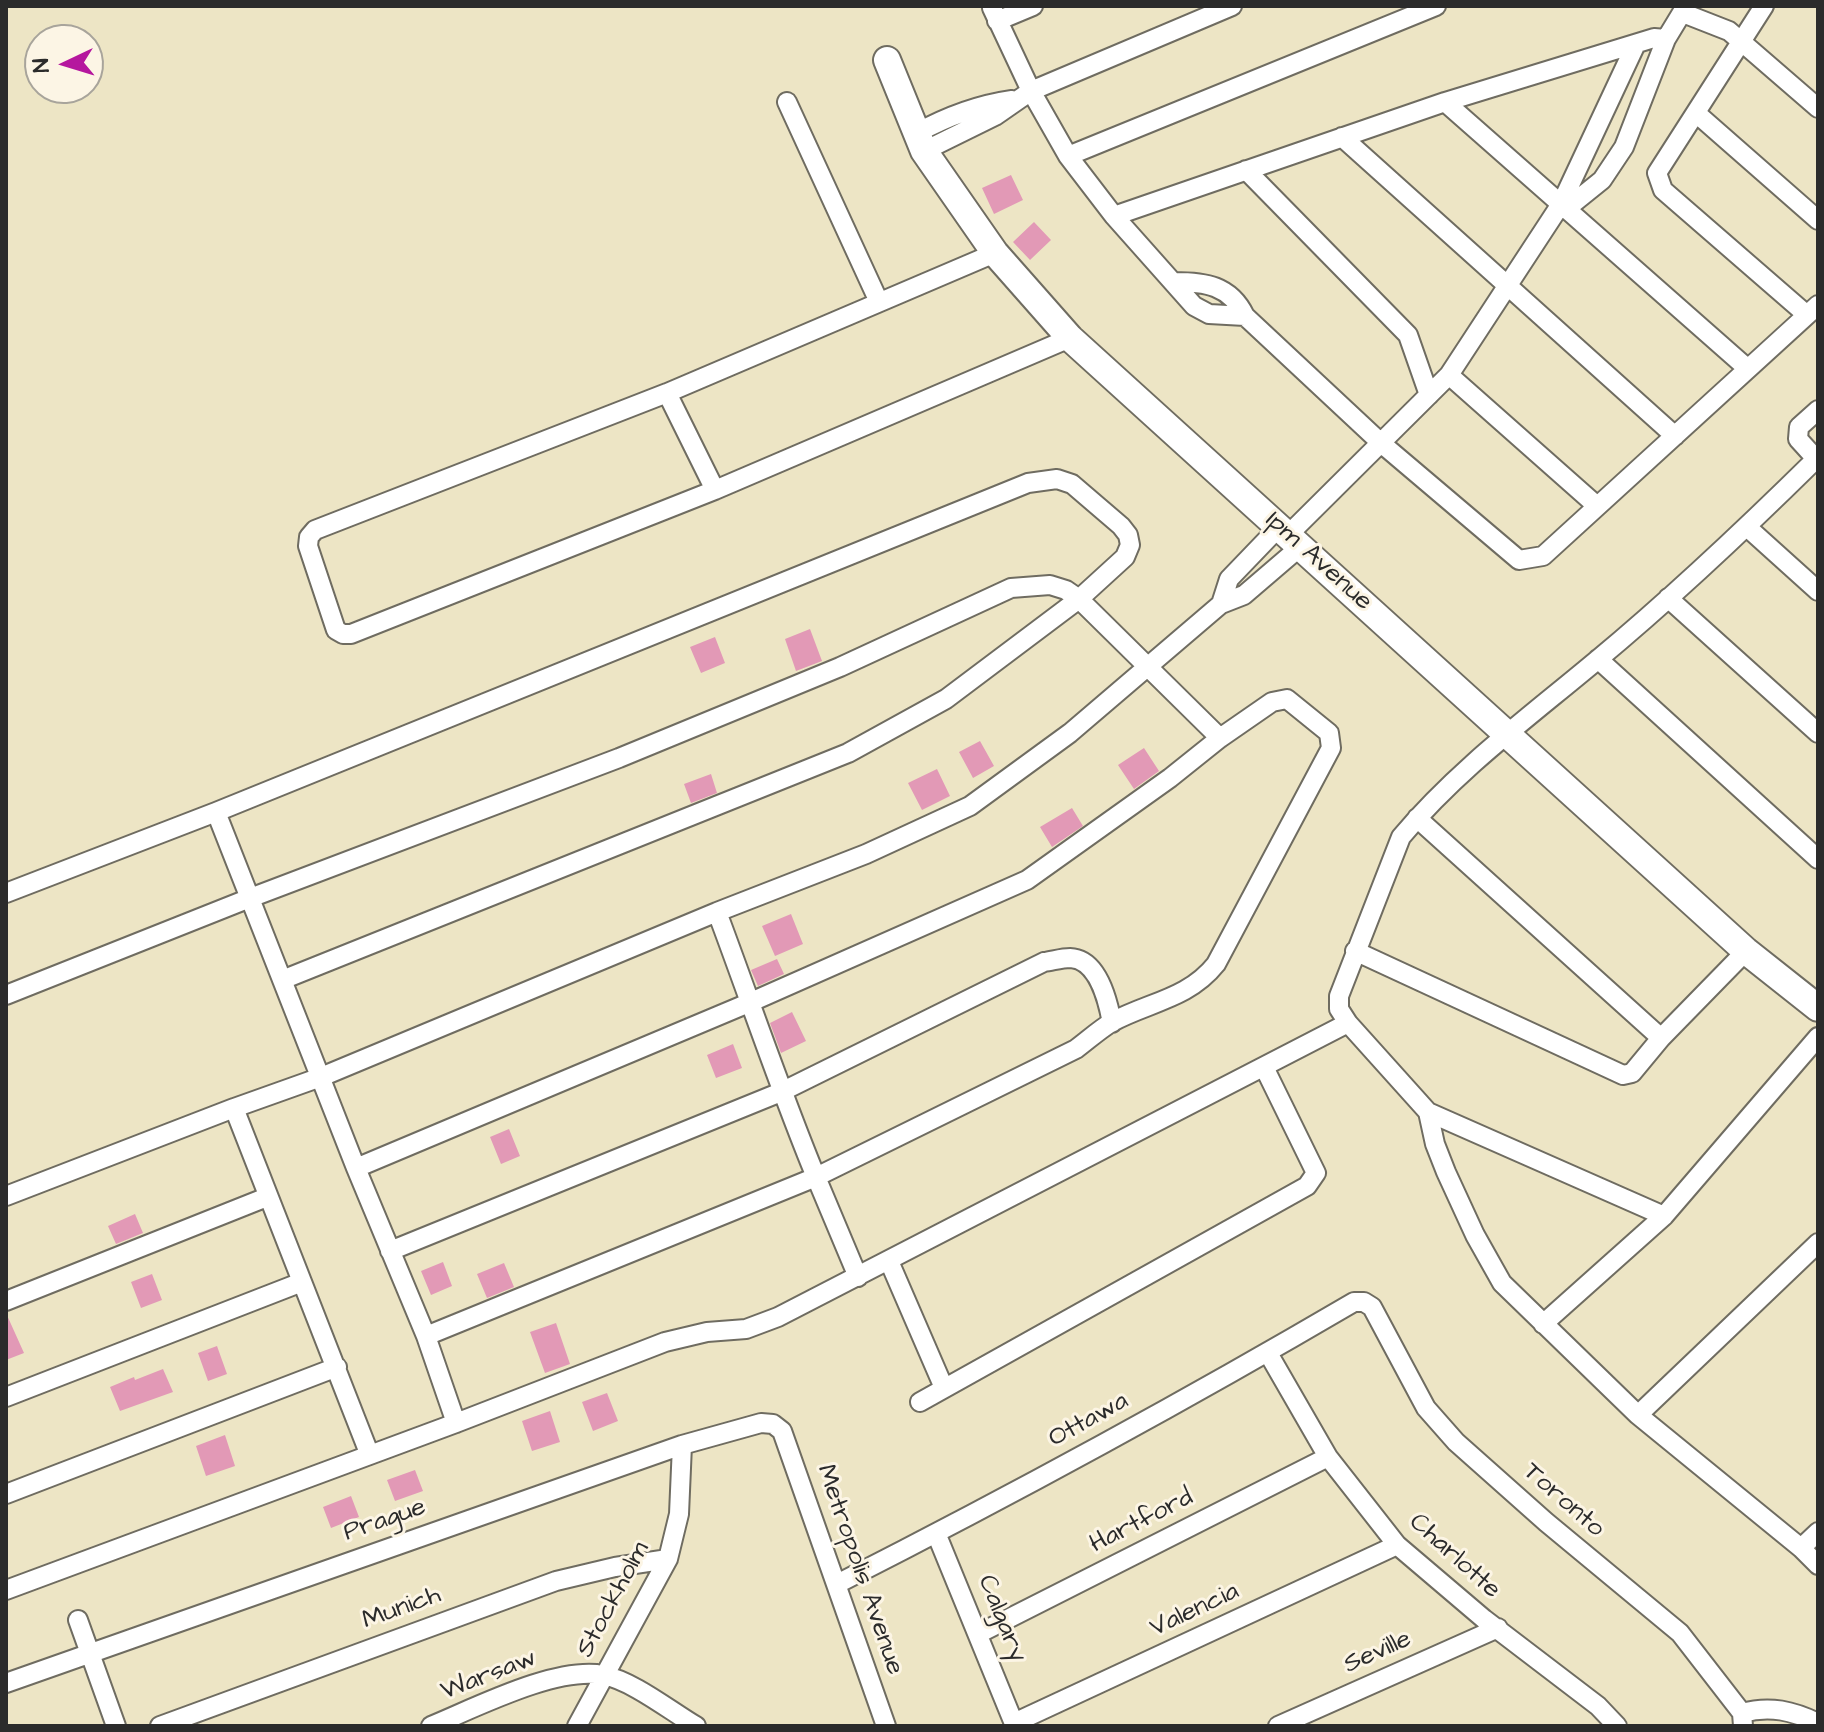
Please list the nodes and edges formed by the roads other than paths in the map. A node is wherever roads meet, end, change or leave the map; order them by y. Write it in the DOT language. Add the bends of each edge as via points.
graph roads {
  1 [pos="1033,6"];
  2 [pos="1232,6"];
  3 [pos="1436,6"];
  4 [pos="1764,6"];
  5 [pos="1684,9"];
  6 [pos="1666,39"];
  7 [pos="1742,40"];
  8 [pos="1636,44"];
  9 [pos="887,60"];
  10 [pos="1023,95"];
  11 [pos="787,102"];
  12 [pos="1445,102"];
  13 [pos="1818,108"];
  14 [pos="1696,113"];
  15 [pos="1342,137"];
  16 [pos="920,142"];
  17 [pos="1068,156"];
  18 [pos="1246,170"];
  19 [pos="1564,206"];
  20 [pos="1114,216"];
  21 [pos="1818,220"];
  22 [pos="995,253"];
  23 [pos="1174,282"];
  24 [pos="1507,284"];
  25 [pos="879,302"];
  26 [pos="1812,310"];
  27 [pos="1245,316"];
  28 [pos="1070,338"];
  29 [pos="1748,369"];
  30 [pos="1449,375"];
  31 [pos="667,393"];
  32 [pos="1429,395"];
  33 [pos="1818,410"];
  34 [pos="1675,436"];
  35 [pos="1381,443"];
  36 [pos="1817,460"];
  37 [pos="715,490"];
  38 [pos="1597,506"];
  39 [pos="1747,527"];
  40 [pos="1289,537"];
  41 [pos="1818,591"];
  42 [pos="1668,598"];
  43 [pos="1079,599"];
  44 [pos="1221,604"];
  45 [pos="1598,659"];
  46 [pos="1148,667"];
  47 [pos="1508,733"];
  48 [pos="1818,733"];
  49 [pos="1220,738"];
  50 [pos="216,812"];
  51 [pos="1417,818"];
  52 [pos="1818,859"];
  53 [pos="6,893"];
  54 [pos="250,898"];
  55 [pos="717,912"];
  56 [pos="1355,951"];
  57 [pos="1746,951"];
  58 [pos="282,980"];
  59 [pos="6,995"];
  60 [pos="751,1002"];
  61 [pos="1818,1008"];
  62 [pos="1112,1023"];
  63 [pos="1348,1023"];
  64 [pos="1818,1037"];
  65 [pos="1661,1038"];
  66 [pos="1264,1067"];
  67 [pos="321,1077"];
  68 [pos="781,1092"];
  69 [pos="234,1108"];
  70 [pos="1428,1112"];
  71 [pos="356,1168"];
  72 [pos="816,1177"];
  73 [pos="6,1196"];
  74 [pos="267,1197"];
  75 [pos="1664,1216"];
  76 [pos="1818,1243"];
  77 [pos="390,1251"];
  78 [pos="889,1261"];
  79 [pos="858,1277"];
  80 [pos="302,1282"];
  81 [pos="6,1301"];
  82 [pos="1364,1302"];
  83 [pos="1543,1324"];
  84 [pos="426,1336"];
  85 [pos="1268,1353"];
  86 [pos="337,1367"];
  87 [pos="944,1388"];
  88 [pos="6,1397"];
  89 [pos="920,1402"];
  90 [pos="1638,1415"];
  91 [pos="456,1423"];
  92 [pos="782,1431"];
  93 [pos="682,1445"];
  94 [pos="369,1453"];
  95 [pos="1328,1457"];
  96 [pos="6,1494"];
  97 [pos="1818,1532"];
  98 [pos="936,1533"];
  99 [pos="1397,1545"];
  100 [pos="1801,1548"];
  101 [pos="668,1559"];
  102 [pos="1818,1565"];
  103 [pos="837,1584"];
  104 [pos="6,1590"];
  105 [pos="78,1620"];
  106 [pos="1498,1628"];
  107 [pos="980,1633"];
  108 [pos="89,1652"];
  109 [pos="604,1675"];
  110 [pos="6,1683"];
  111 [pos="1743,1719"];
  112 [pos="1818,1723"];
  113 [pos="1015,1724"];
  114 [pos="116,1726"];
  115 [pos="160,1726"];
  116 [pos="431,1726"];
  117 [pos="577,1726"];
  118 [pos="696,1726"];
  119 [pos="886,1726"];
  120 [pos="1278,1726"];
  121 [pos="1617,1726"];
  1 -- 10 [label="street" via="994,14"];
  2 -- 10 [label="street"];
  3 -- 17 [label="street"];
  4 -- 7 [label="street"];
  5 -- 6 [label="street"];
  5 -- 7 [label="street"];
  6 -- 8 [label="street"];
  6 -- 19 [label="street" via="1624,147 1602,180"];
  7 -- 13 [label="street"];
  7 -- 14 [label="street"];
  8 -- 12 [label="street"];
  8 -- 19 [label="street"];
  9 -- 16 [label="street, Ipm Avenue"];
  10 -- 16 [label="street" via="950,115"];
  10 -- 17 [label="street"];
  11 -- 25 [label="street"];
  12 -- 15 [label="street"];
  12 -- 19 [label="street"];
  14 -- 21 [label="street"];
  14 -- 26 [label="street" via="1657,173 1663,190"];
  15 -- 18 [label="street"];
  15 -- 24 [label="street"];
  16 -- 22 [label="street, Ipm Avenue"];
  17 -- 20 [label="street"];
  18 -- 20 [label="street"];
  18 -- 32 [label="street" via="1408,335"];
  19 -- 24 [label="street"];
  19 -- 29 [label="street"];
  20 -- 23 [label="street"];
  22 -- 25 [label="street"];
  22 -- 28 [label="street, Ipm Avenue"];
  23 -- 27 [label="street" via="1194,306 1209,314"];
  23 -- 27 [label="street" via="1223,289 1239,302"];
  24 -- 30 [label="street"];
  24 -- 34 [label="street"];
  25 -- 31 [label="street"];
  26 -- 29 [label="street"];
  27 -- 35 [label="street"];
  28 -- 37 [label="street"];
  28 -- 40 [label="street, Ipm Avenue"];
  29 -- 34 [label="street"];
  30 -- 32 [label="street"];
  30 -- 38 [label="street"];
  31 -- 37 [label="street"];
  31 -- 37 [label="street" via="315,530 308,546 336,630 351,634"];
  32 -- 35 [label="street"];
  33 -- 36 [label="street" via="1799,427 1798,439"];
  34 -- 38 [label="street"];
  35 -- 38 [label="street" via="1519,560 1543,556"];
  35 -- 40 [label="street"];
  36 -- 39 [label="street"];
  39 -- 41 [label="street"];
  39 -- 42 [label="street"];
  40 -- 44 [label="street" via="1244,595"];
  40 -- 44 [label="street" via="1229,579"];
  40 -- 47 [label="street, Ipm Avenue"];
  42 -- 45 [label="street"];
  42 -- 48 [label="street"];
  43 -- 46 [label="street"];
  43 -- 50 [label="street" via="1125,557 1128,535 1072,484 1057,479 1028,483"];
  43 -- 54 [label="street" via="1050,585 1011,588 840,667 619,758"];
  43 -- 58 [label="street" via="946,699 848,753"];
  44 -- 46 [label="street"];
  45 -- 47 [label="street"];
  45 -- 52 [label="street"];
  46 -- 49 [label="street"];
  46 -- 55 [label="street" via="1070,733 970,806 866,854"];
  47 -- 51 [label="street"];
  47 -- 57 [label="street, Ipm Avenue"];
  49 -- 60 [label="street" via="1027,880"];
  49 -- 62 [label="street" via="1272,702 1287,699 1329,733 1331,748 1204,980"];
  50 -- 53 [label="street"];
  50 -- 54 [label="street"];
  51 -- 56 [label="street" via="1401,837"];
  51 -- 65 [label="street"];
  54 -- 58 [label="street"];
  54 -- 59 [label="street"];
  55 -- 60 [label="street"];
  55 -- 67 [label="street"];
  56 -- 63 [label="street" via="1339,996 1339,1009"];
  56 -- 65 [label="street" via="1623,1075 1632,1073"];
  57 -- 61 [label="street, Ipm Avenue"];
  57 -- 65 [label="street"];
  58 -- 67 [label="street"];
  60 -- 68 [label="street"];
  60 -- 71 [label="street"];
  62 -- 68 [label="street" via="1107,995 1088,965 1072,958 1044,962"];
  62 -- 72 [label="street" via="1076,1049"];
  63 -- 66 [label="street"];
  63 -- 70 [label="street"];
  64 -- 75 [label="street"];
  66 -- 78 [label="street"];
  66 -- 87 [label="street" via="1316,1173 1313,1181"];
  67 -- 69 [label="street"];
  67 -- 71 [label="street"];
  68 -- 72 [label="street"];
  68 -- 77 [label="street"];
  69 -- 73 [label="street"];
  69 -- 74 [label="street"];
  70 -- 75 [label="street"];
  70 -- 83 [label="street" via="1435,1144 1475,1235 1502,1283"];
  71 -- 77 [label="street"];
  72 -- 79 [label="street"];
  72 -- 84 [label="street"];
  74 -- 80 [label="street"];
  74 -- 81 [label="street"];
  75 -- 83 [label="street"];
  76 -- 90 [label="street"];
  77 -- 84 [label="street"];
  78 -- 79 [label="street"];
  78 -- 87 [label="street"];
  79 -- 91 [label="street" via="746,1329 665,1342"];
  80 -- 86 [label="street"];
  80 -- 88 [label="street"];
  82 -- 85 [label="street, Ottawa" via="1354,1302"];
  82 -- 111 [label="street, Toronto" via="1372,1307 1426,1408 1456,1442 1680,1633"];
  83 -- 90 [label="street"];
  84 -- 91 [label="street"];
  85 -- 95 [label="street, Charlotte"];
  85 -- 98 [label="street, Ottawa"];
  86 -- 94 [label="street"];
  86 -- 96 [label="street"];
  87 -- 89 [label="street"];
  90 -- 100 [label="street"];
  91 -- 94 [label="street"];
  92 -- 93 [label="street, Prague" via="761,1423"];
  92 -- 103 [label="street, Metropolis Avenue"];
  93 -- 101 [label="street, Stockholm" via="679,1514"];
  93 -- 108 [label="street, Prague"];
  94 -- 104 [label="street"];
  95 -- 99 [label="street, Charlotte"];
  95 -- 107 [label="street, Hartford"];
  97 -- 100 [label="street"];
  98 -- 103 [label="street, Ottawa"];
  98 -- 107 [label="street, Calgary"];
  99 -- 106 [label="street, Charlotte"];
  99 -- 113 [label="street, Valencia"];
  100 -- 102 [label="street"];
  101 -- 109 [label="street, Stockholm"];
  101 -- 115 [label="street, Munich" via="556,1581"];
  103 -- 119 [label="street, Metropolis Avenue"];
  105 -- 108 [label="street"];
  106 -- 120 [label="street, Seville"];
  106 -- 121 [label="street, Charlotte"];
  107 -- 113 [label="street, Calgary"];
  108 -- 110 [label="street, Prague"];
  108 -- 114 [label="street"];
  109 -- 116 [label="street, Warsaw" via="535,1684"];
  109 -- 117 [label="street, Stockholm"];
  109 -- 118 [label="street, Warsaw"];
  111 -- 112 [label="street" via="1760,1708 1797,1713"];
}
